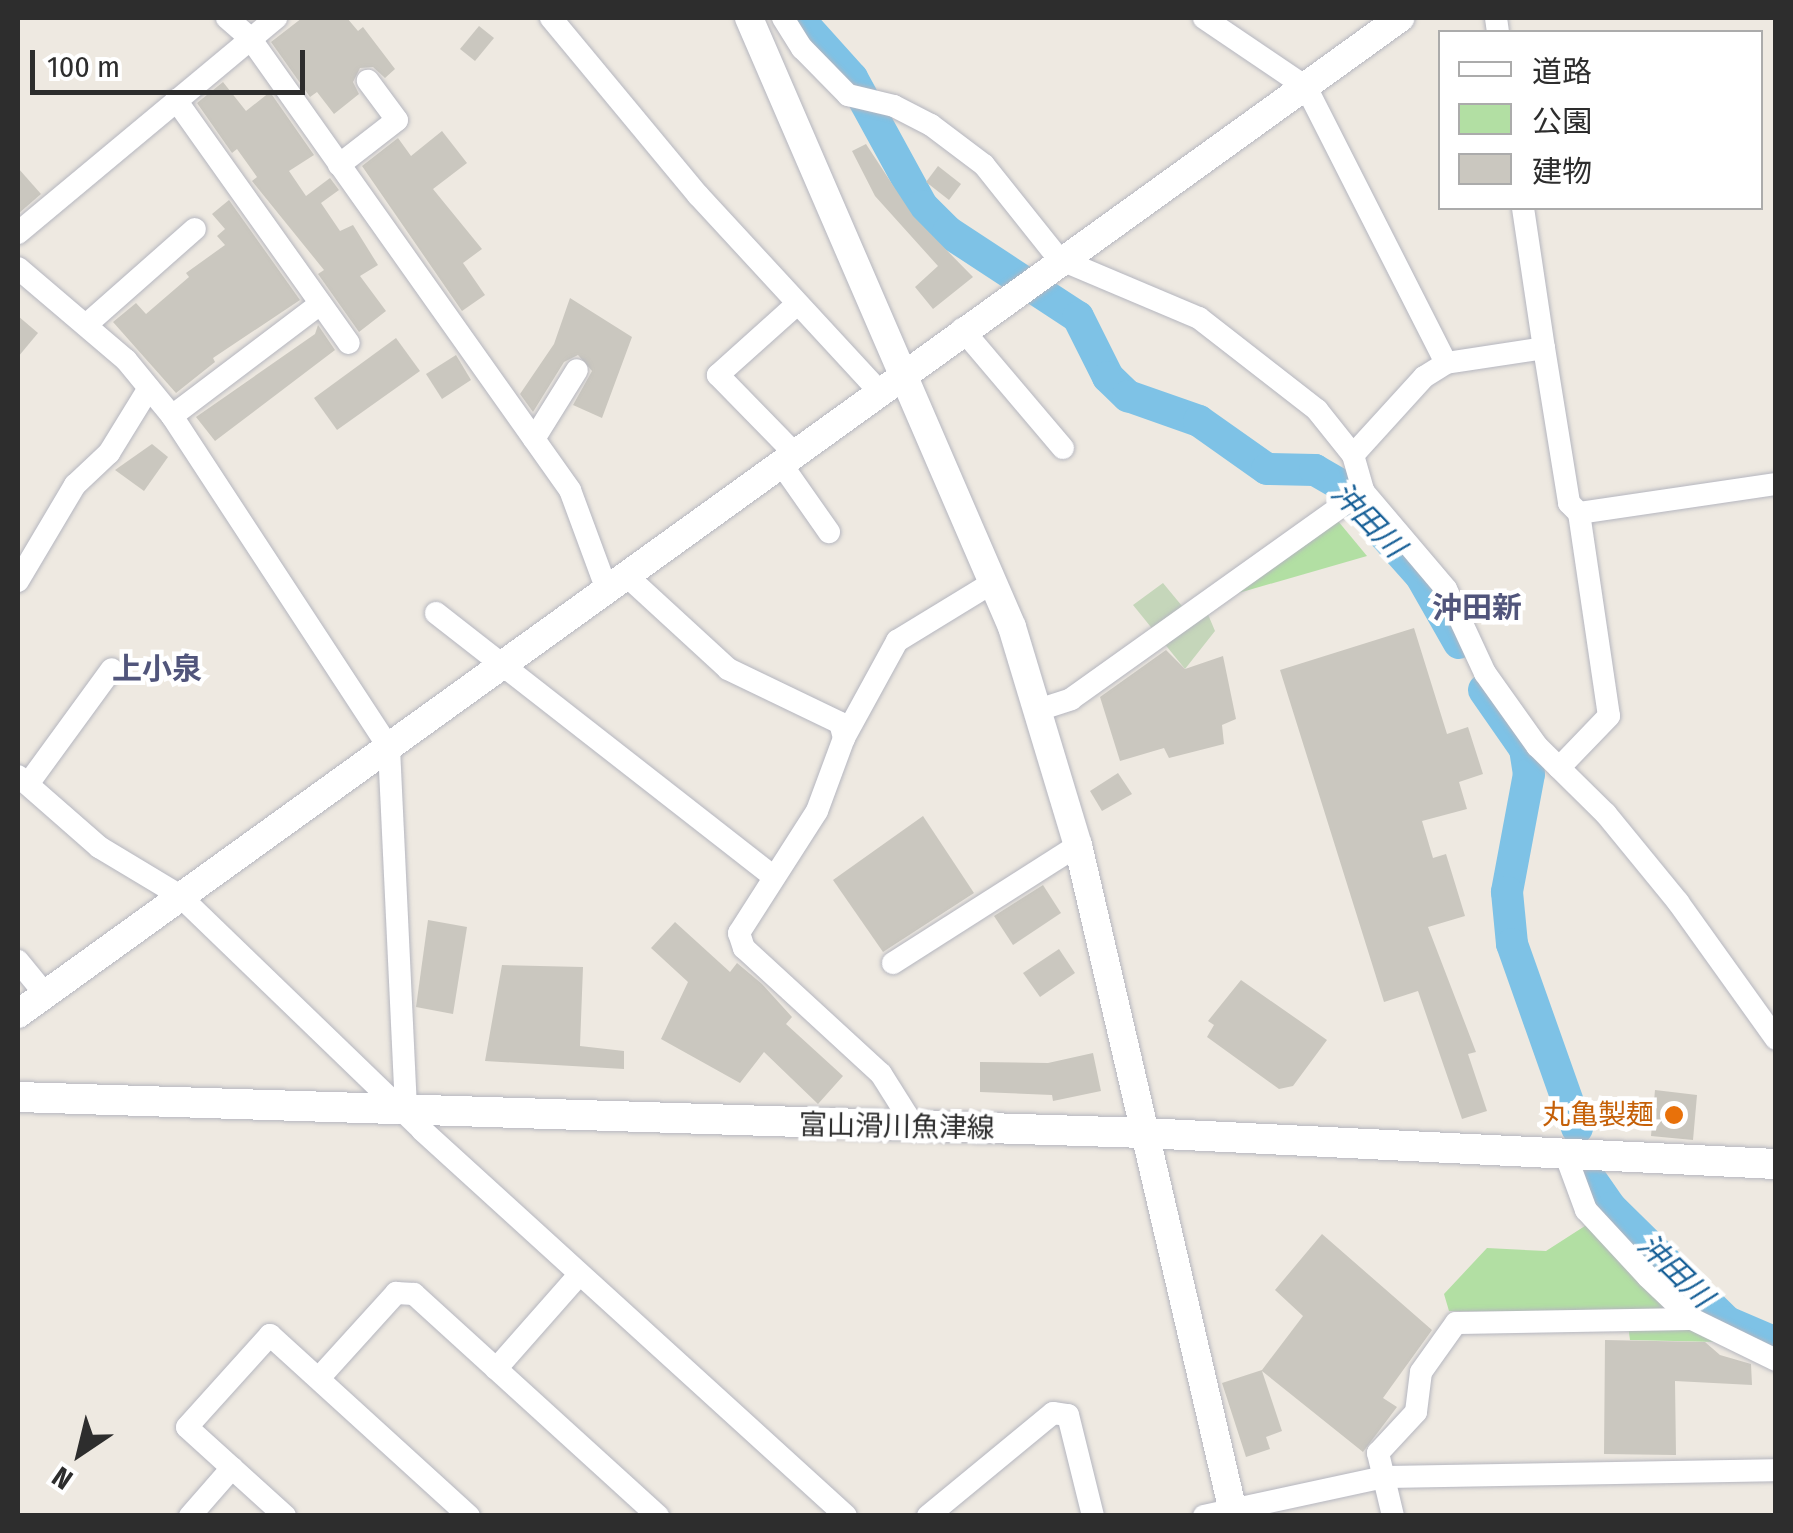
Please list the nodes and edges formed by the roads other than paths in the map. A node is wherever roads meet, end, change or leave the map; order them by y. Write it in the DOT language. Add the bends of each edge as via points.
graph roads {
  1 [pos="227,18"];
  2 [pos="276,18"];
  3 [pos="551,18"];
  4 [pos="749,18"];
  5 [pos="783,18"];
  6 [pos="1400,18"];
  7 [pos="1221,21"];
  8 [pos="250,38"];
  9 [pos="368,82"];
  10 [pos="1306,87"];
  11 [pos="176,100"];
  12 [pos="338,165"];
  13 [pos="1524,210"];
  14 [pos="195,229"];
  15 [pos="18,234"];
  16 [pos="1059,259"];
  17 [pos="18,268"];
  18 [pos="320,304"];
  19 [pos="796,304"];
  20 [pos="86,326"];
  21 [pos="962,329"];
  22 [pos="348,343"];
  23 [pos="1544,348"];
  24 [pos="1446,363"];
  25 [pos="578,370"];
  26 [pos="902,372"];
  27 [pos="150,388"];
  28 [pos="877,388"];
  29 [pos="172,416"];
  30 [pos="534,439"];
  31 [pos="1063,448"];
  32 [pos="1353,455"];
  33 [pos="789,460"];
  34 [pos="1776,484"];
  35 [pos="1363,492"];
  36 [pos="1579,513"];
  37 [pos="829,532"];
  38 [pos="18,581"];
  39 [pos="992,582"];
  40 [pos="618,583"];
  41 [pos="436,614"];
  42 [pos="505,664"];
  43 [pos="112,668"];
  44 [pos="1038,710"];
  45 [pos="844,738"];
  46 [pos="389,748"];
  47 [pos="1559,768"];
  48 [pos="23,780"];
  49 [pos="1078,846"];
  50 [pos="773,876"];
  51 [pos="178,896"];
  52 [pos="18,962"];
  53 [pos="893,963"];
  54 [pos="44,994"];
  55 [pos="18,1014"];
  56 [pos="1776,1039"];
  57 [pos="18,1097"];
  58 [pos="406,1112"];
  59 [pos="915,1128"];
  60 [pos="1144,1134"];
  61 [pos="1566,1156"];
  62 [pos="1776,1164"];
  63 [pos="578,1275"];
  64 [pos="1692,1319"];
  65 [pos="1776,1360"];
  66 [pos="496,1368"];
  67 [pos="319,1378"];
  68 [pos="232,1468"];
  69 [pos="1776,1470"];
  70 [pos="1384,1477"];
  71 [pos="1233,1512"];
  72 [pos="190,1516"];
  73 [pos="285,1516"];
  74 [pos="469,1516"];
  75 [pos="658,1516"];
  76 [pos="846,1516"];
  77 [pos="928,1516"];
  78 [pos="1093,1516"];
  79 [pos="1204,1516"];
  80 [pos="1394,1516"];
  1 -- 8 [label="street"];
  2 -- 8 [label="street"];
  3 -- 19 [label="street"];
  4 -- 26 [label="street"];
  5 -- 16 [label="street" via="848,95 894,106 931,125 984,165"];
  6 -- 10 [label="street"];
  7 -- 10 [label="street"];
  8 -- 11 [label="street"];
  8 -- 12 [label="street"];
  9 -- 12 [label="street" via="397,120"];
  10 -- 16 [label="street"];
  10 -- 24 [label="street"];
  11 -- 15 [label="street"];
  11 -- 18 [label="street"];
  12 -- 30 [label="street"];
  13 -- 23 [label="street"];
  14 -- 20 [label="street"];
  16 -- 21 [label="street"];
  16 -- 32 [label="street" via="1199,318 1318,410"];
  17 -- 20 [label="street"];
  18 -- 22 [label="street"];
  18 -- 29 [label="street"];
  19 -- 28 [label="street"];
  19 -- 33 [label="street" via="718,375"];
  20 -- 27 [label="street"];
  21 -- 26 [label="street"];
  21 -- 31 [label="street"];
  23 -- 24 [label="street"];
  23 -- 36 [label="street" via="1569,503"];
  24 -- 32 [label="street" via="1424,376"];
  25 -- 30 [label="street"];
  26 -- 28 [label="street"];
  26 -- 39 [label="street"];
  27 -- 29 [label="street"];
  27 -- 38 [label="street" via="109,453 75,485"];
  28 -- 33 [label="street"];
  29 -- 46 [label="street"];
  30 -- 40 [label="street"];
  32 -- 35 [label="street"];
  33 -- 37 [label="street"];
  33 -- 40 [label="street"];
  34 -- 36 [label="street"];
  35 -- 44 [label="street" via="1071,699"];
  35 -- 47 [label="street" via="1446,589 1485,673"];
  36 -- 47 [label="street" via="1609,716"];
  39 -- 44 [label="street"];
  39 -- 45 [label="street" via="897,641"];
  40 -- 42 [label="street"];
  40 -- 45 [label="street" via="728,669 840,723"];
  41 -- 42 [label="street"];
  42 -- 46 [label="street"];
  42 -- 50 [label="street"];
  43 -- 48 [label="street"];
  44 -- 49 [label="street"];
  45 -- 50 [label="street" via="817,811"];
  46 -- 51 [label="street"];
  46 -- 58 [label="street"];
  47 -- 56 [label="street" via="1678,902"];
  48 -- 51 [label="street" via="99,846"];
  49 -- 53 [label="street"];
  49 -- 60 [label="street"];
  50 -- 59 [label="street" via="739,933 744,948 881,1074"];
  51 -- 54 [label="street"];
  51 -- 58 [label="street"];
  52 -- 54 [label="street"];
  54 -- 55 [label="street"];
  57 -- 58 [label="main road, 富山滑川魚津線"];
  58 -- 59 [label="main road, 富山滑川魚津線"];
  58 -- 63 [label="street"];
  59 -- 60 [label="main road, 富山滑川魚津線"];
  60 -- 61 [label="main road, 富山滑川魚津線"];
  60 -- 71 [label="street"];
  61 -- 62 [label="main road, 富山滑川魚津線"];
  61 -- 64 [label="street" via="1586,1210"];
  63 -- 66 [label="street"];
  63 -- 76 [label="street"];
  64 -- 65 [label="street"];
  64 -- 70 [label="street" via="1456,1323 1421,1372 1416,1412 1378,1453"];
  66 -- 67 [label="street" via="414,1294 396,1293"];
  66 -- 75 [label="street"];
  67 -- 68 [label="street" via="270,1335 188,1428"];
  67 -- 74 [label="street"];
  68 -- 72 [label="street"];
  68 -- 73 [label="street"];
  69 -- 70 [label="street"];
  70 -- 71 [label="street"];
  70 -- 80 [label="street"];
  71 -- 79 [label="street"];
  77 -- 78 [label="street" via="1052,1413 1068,1415"];
}
